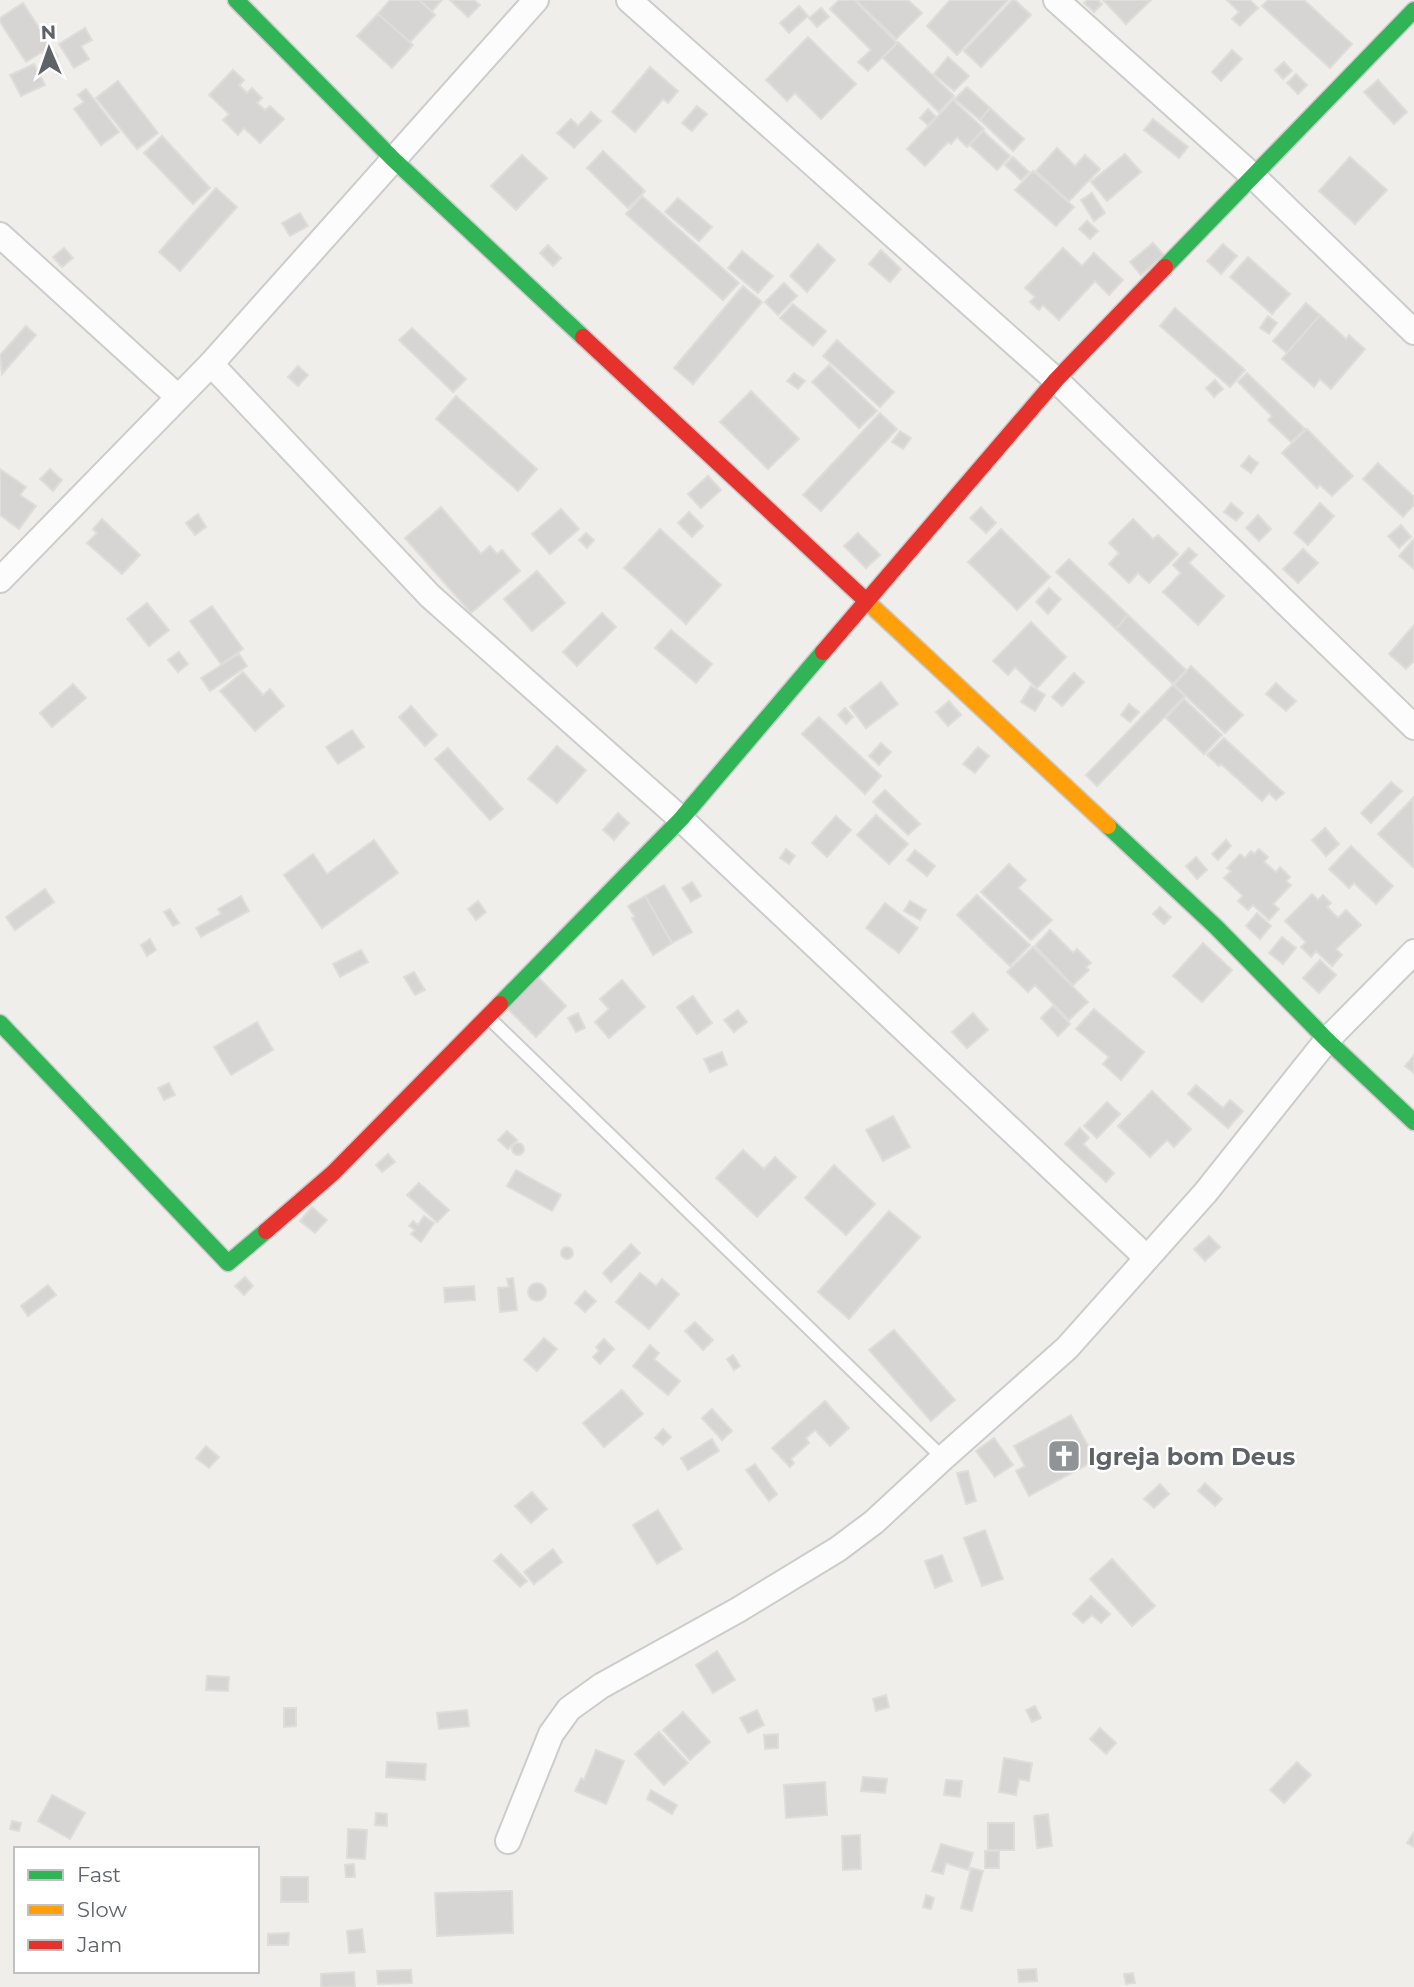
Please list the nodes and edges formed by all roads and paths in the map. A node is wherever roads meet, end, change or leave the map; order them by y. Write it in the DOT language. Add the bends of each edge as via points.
graph roads {
  1 [pos="236,0"];
  2 [pos="536,0"];
  3 [pos="629,0"];
  4 [pos="1056,0"];
  5 [pos="1414,10"];
  6 [pos="393,159"];
  7 [pos="1254,177"];
  8 [pos="0,235"];
  9 [pos="1414,332"];
  10 [pos="211,363"];
  11 [pos="1056,380"];
  12 [pos="178,397"];
  13 [pos="0,580"];
  14 [pos="867,600"];
  15 [pos="1414,727"];
  16 [pos="681,819"];
  17 [pos="1414,952"];
  18 [pos="486,1016"];
  19 [pos="0,1023"];
  20 [pos="1327,1041"];
  21 [pos="1414,1122"];
  22 [pos="1147,1258"];
  23 [pos="943,1458"];
  24 [pos="508,1841"];
  1 -- 6 [label="street"];
  2 -- 6 [label="street"];
  3 -- 11 [label="street"];
  4 -- 7 [label="street"];
  5 -- 7 [label="street"];
  6 -- 10 [label="street"];
  6 -- 14 [label="street"];
  7 -- 9 [label="street"];
  7 -- 11 [label="street"];
  8 -- 12 [label="street"];
  10 -- 12 [label="street"];
  10 -- 16 [label="street" via="430,596"];
  11 -- 14 [label="street"];
  11 -- 15 [label="street"];
  12 -- 13 [label="street"];
  14 -- 16 [label="street"];
  14 -- 20 [label="street" via="1216,927"];
  16 -- 18 [label="street"];
  16 -- 22 [label="street"];
  17 -- 20 [label="street"];
  18 -- 19 [label="street" via="332,1173 228,1263"];
  18 -- 23 [label="lane"];
  20 -- 21 [label="street"];
  20 -- 22 [label="street"];
  22 -- 23 [label="street" via="1067,1348"];
  23 -- 24 [label="street" via="838,1549 569,1709 551,1734"];
}
